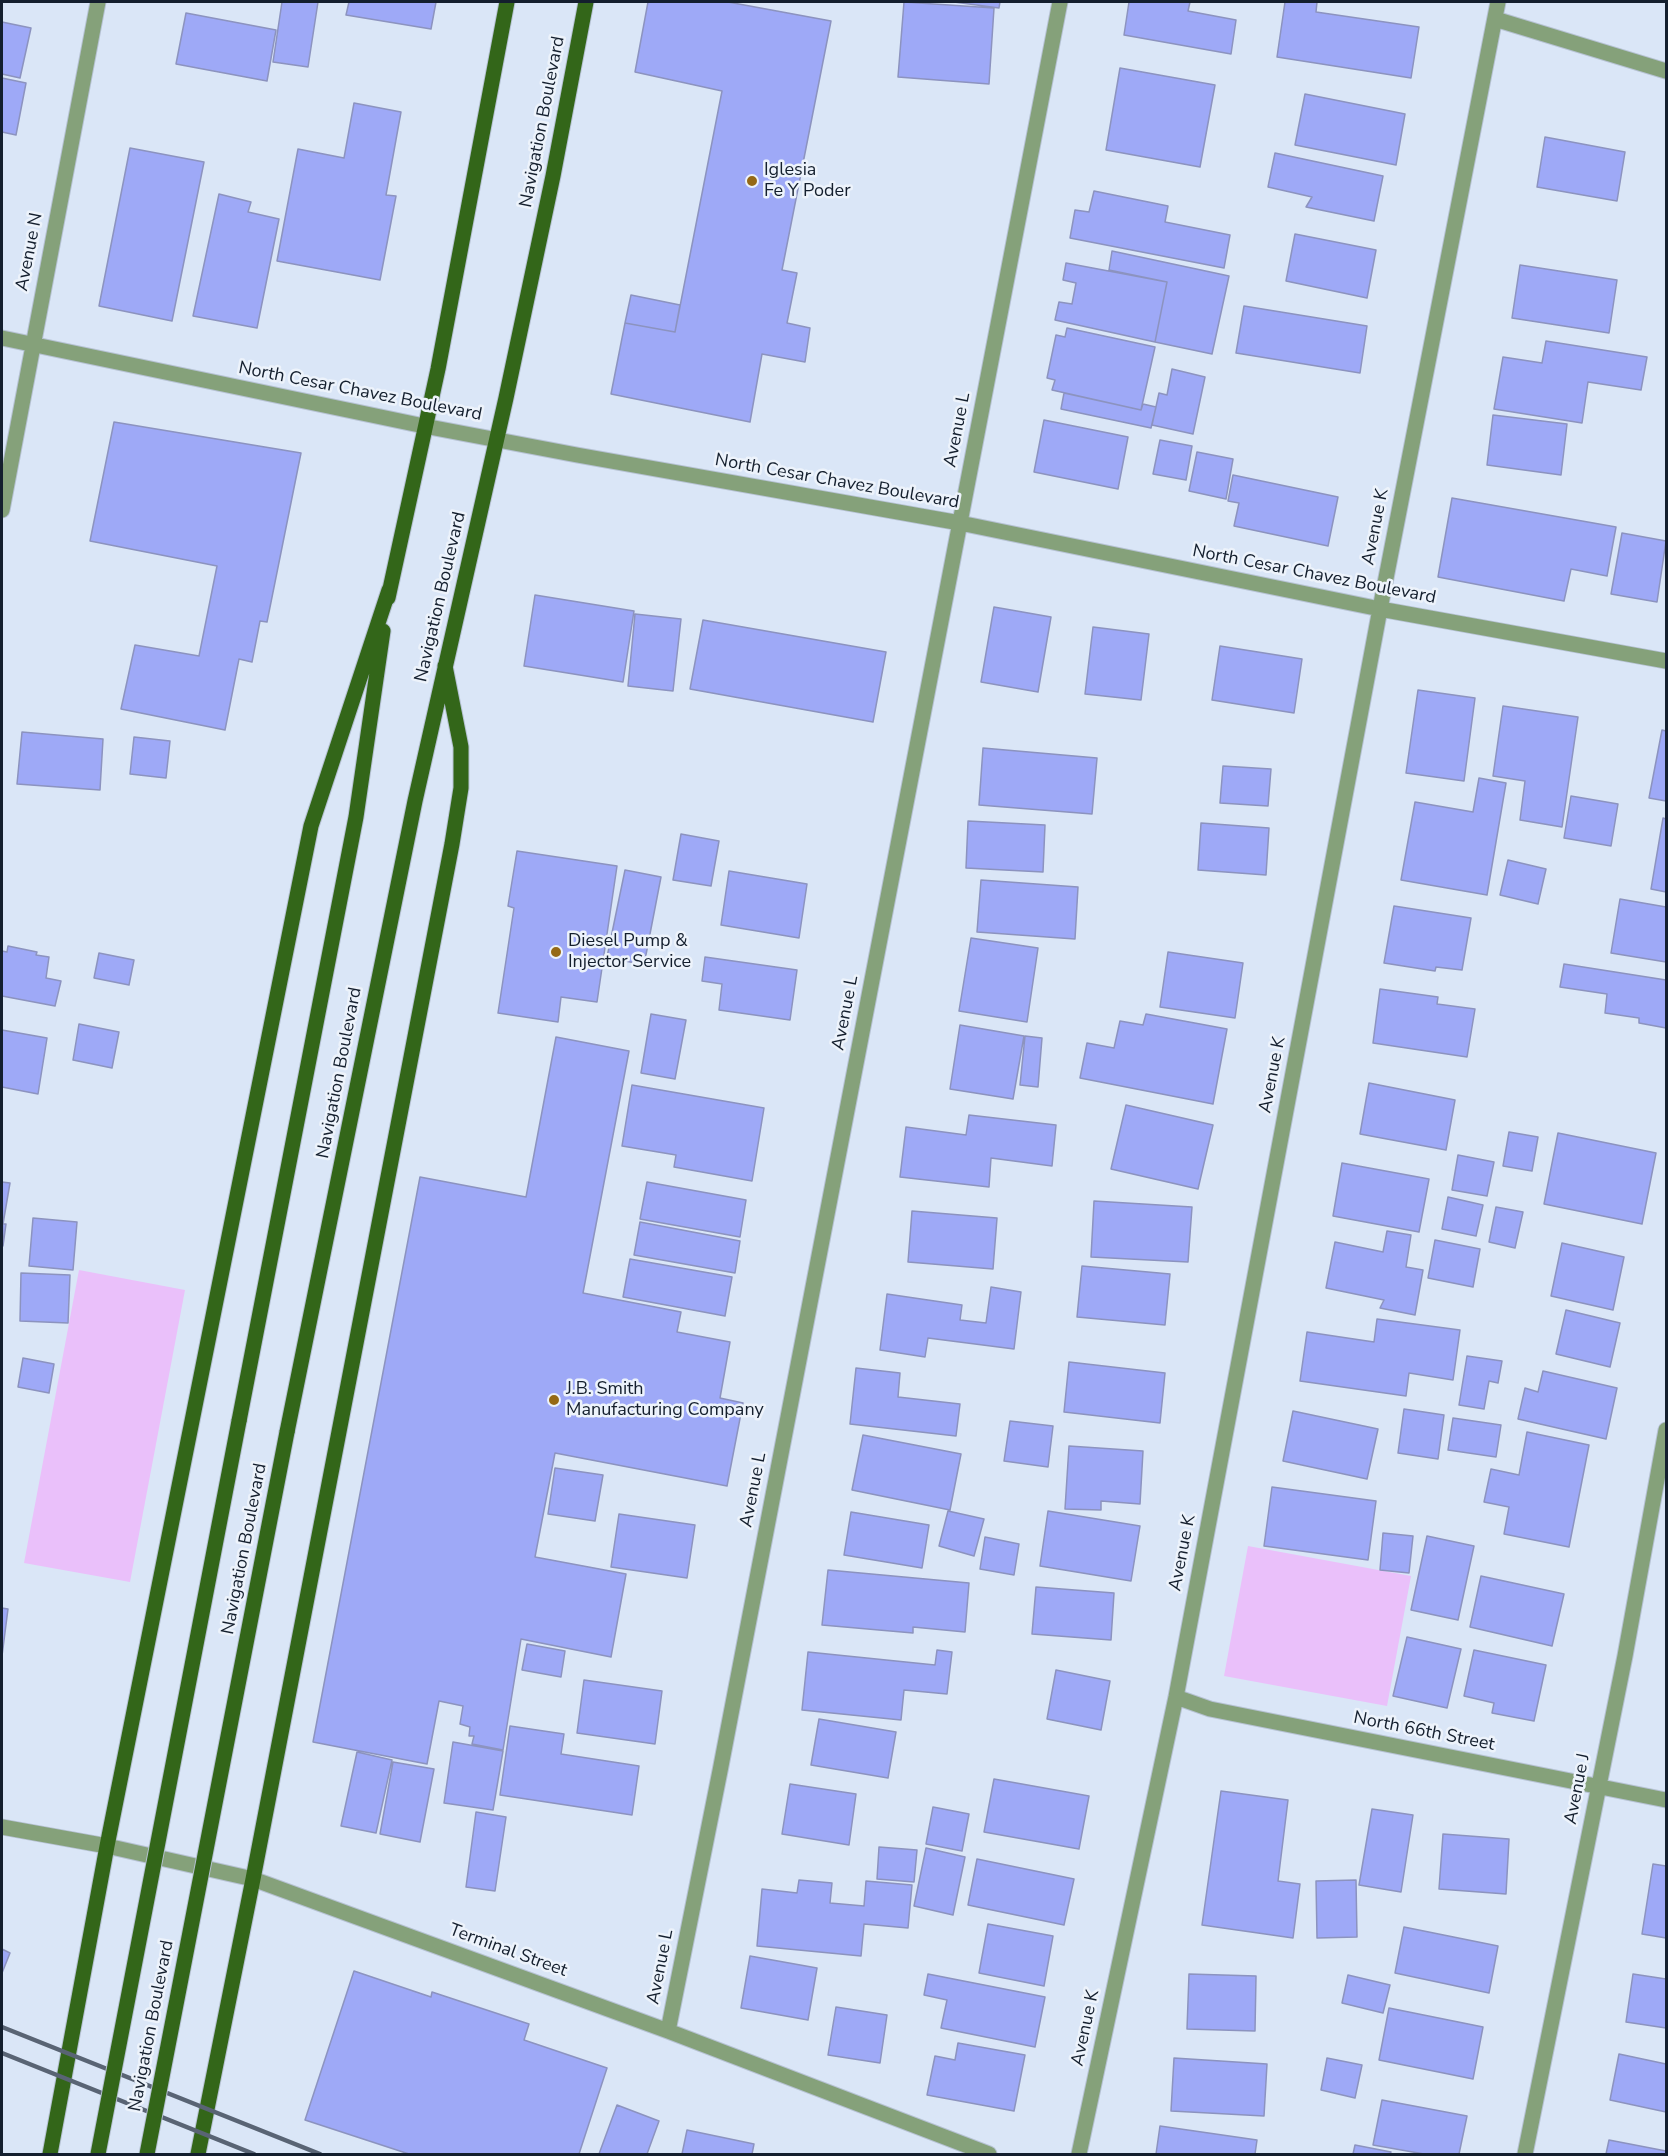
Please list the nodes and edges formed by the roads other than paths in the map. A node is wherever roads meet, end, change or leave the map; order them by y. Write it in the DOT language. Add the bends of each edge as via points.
graph roads {
  1 [pos="98,2"];
  2 [pos="507,2"];
  3 [pos="586,2"];
  4 [pos="1060,2"];
  5 [pos="1498,2"];
  6 [pos="1495,19"];
  7 [pos="1666,70"];
  8 [pos="2,338"];
  9 [pos="33,345"];
  10 [pos="424,426"];
  11 [pos="497,439"];
  12 [pos="2,510"];
  13 [pos="960,523"];
  14 [pos="389,590"];
  15 [pos="1380,609"];
  16 [pos="1666,661"];
  17 [pos="445,666"];
  18 [pos="1666,1430"];
  19 [pos="1176,1697"];
  20 [pos="1599,1786"];
  21 [pos="1666,1800"];
  22 [pos="2,1827"];
  23 [pos="107,1846"];
  24 [pos="253,1879"];
  25 [pos="668,2031"];
  26 [pos="50,2154"];
  27 [pos="98,2154"];
  28 [pos="147,2154"];
  29 [pos="198,2154"];
  30 [pos="988,2154"];
  31 [pos="1079,2154"];
  32 [pos="1525,2154"];
  1 -- 9 [label="street, Avenue N"];
  2 -- 10 [label="main road, Navigation Boulevard"];
  3 -- 11 [label="main road, Navigation Boulevard"];
  4 -- 13 [label="street, Avenue L"];
  5 -- 6 [label="street, Avenue K"];
  6 -- 7 [label="street"];
  6 -- 15 [label="street, Avenue K"];
  8 -- 9 [label="street, North Cesar Chavez Boulevard"];
  9 -- 10 [label="street, North Cesar Chavez Boulevard"];
  9 -- 12 [label="street, Avenue N"];
  10 -- 11 [label="street, North Cesar Chavez Boulevard"];
  10 -- 14 [label="main road, Navigation Boulevard"];
  11 -- 13 [label="street, North Cesar Chavez Boulevard"];
  11 -- 17 [label="main road, Navigation Boulevard"];
  13 -- 15 [label="street, North Cesar Chavez Boulevard"];
  13 -- 25 [label="street, Avenue L"];
  14 -- 23 [label="main road" via="311,826"];
  14 -- 27 [label="main road, Navigation Boulevard, bridge" via="356,817"];
  15 -- 16 [label="street, North Cesar Chavez Boulevard"];
  15 -- 19 [label="street, Avenue K"];
  17 -- 24 [label="main road" via="460,747 462,789"];
  17 -- 28 [label="main road, Navigation Boulevard, bridge" via="287,1432"];
  18 -- 20 [label="street, Avenue J"];
  19 -- 20 [label="street, North 66th Street" via="1210,1709"];
  19 -- 31 [label="street, Avenue K"];
  20 -- 21 [label="street, North 66th Street"];
  20 -- 32 [label="street, Avenue J"];
  22 -- 23 [label="street, Terminal Street"];
  23 -- 24 [label="street, Terminal Street"];
  23 -- 26 [label="main road"];
  24 -- 25 [label="street, Terminal Street"];
  24 -- 29 [label="main road"];
  25 -- 30 [label="street, Terminal Street"];
}
